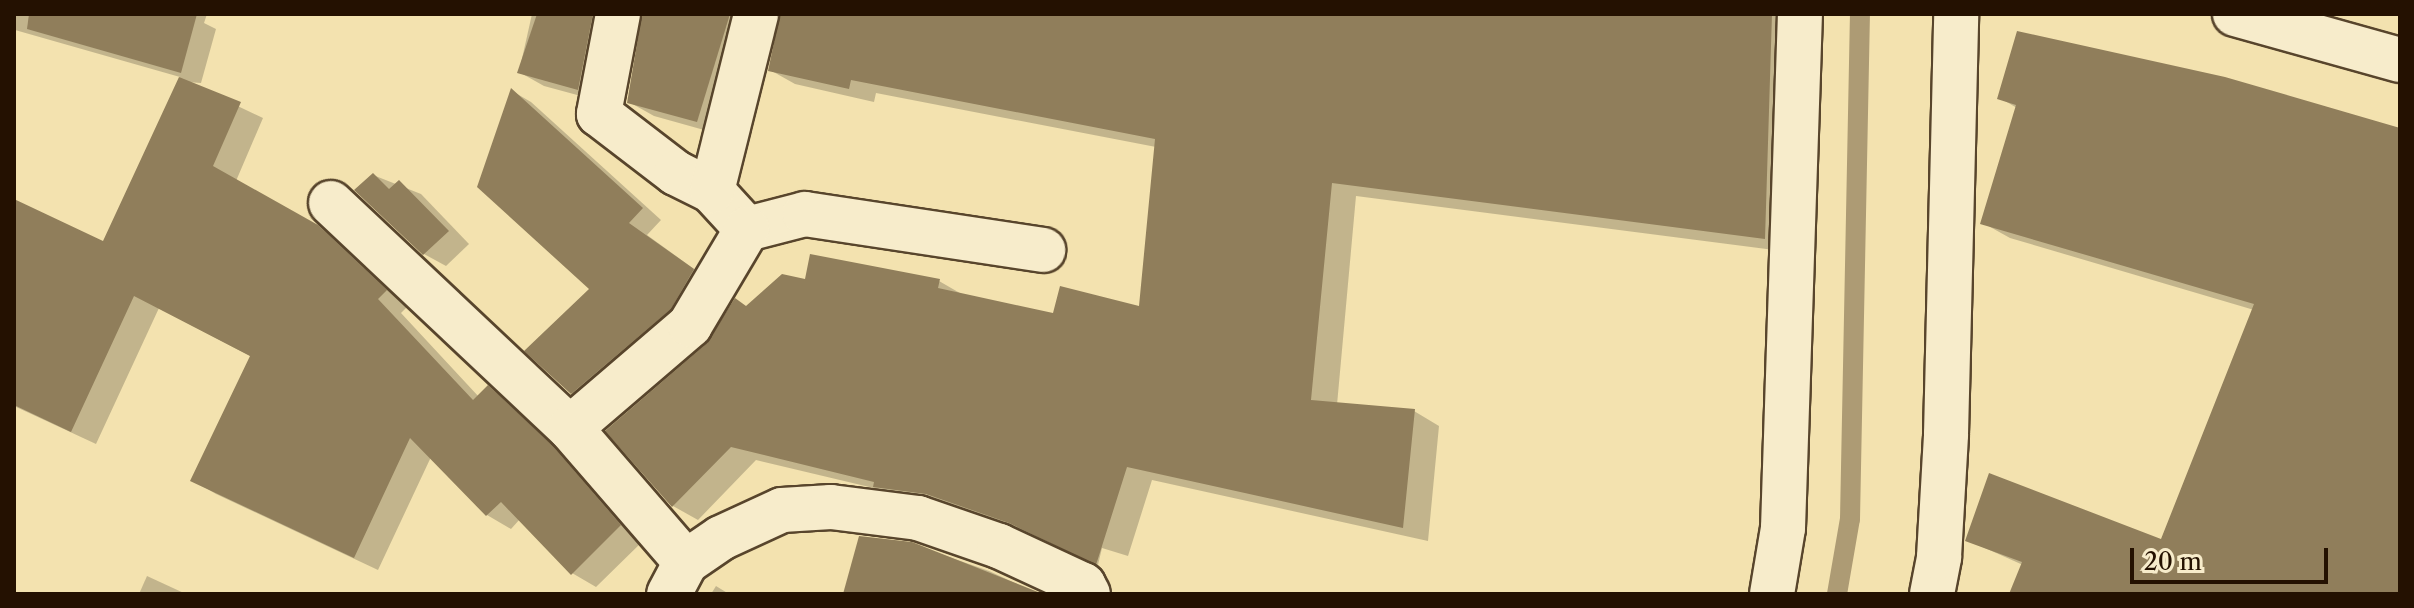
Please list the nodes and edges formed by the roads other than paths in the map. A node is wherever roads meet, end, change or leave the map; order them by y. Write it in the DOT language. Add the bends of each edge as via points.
graph roads {
  1 [pos="618,14"];
  2 [pos="756,14"];
  3 [pos="1800,14"];
  4 [pos="1956,14"];
  5 [pos="2235,14"];
  6 [pos="2400,60"];
  7 [pos="712,191"];
  8 [pos="331,203"];
  9 [pos="747,229"];
  10 [pos="1043,250"];
  11 [pos="570,428"];
  12 [pos="678,578"];
  13 [pos="1088,594"];
  14 [pos="1772,594"];
  15 [pos="1932,594"];
  1 -- 7 [label="street" via="599,114 676,173"];
  2 -- 7 [label="street"];
  3 -- 14 [label="street" via="1783,528"];
  4 -- 15 [label="street" via="1946,434"];
  5 -- 6 [label="street"];
  7 -- 9 [label="street"];
  8 -- 11 [label="street"];
  9 -- 10 [label="street" via="805,214"];
  9 -- 11 [label="street" via="690,325"];
  11 -- 12 [label="street"];
  12 -- 13 [label="street" via="721,538 782,510 831,507 918,518 999,546 1083,585"];
}
